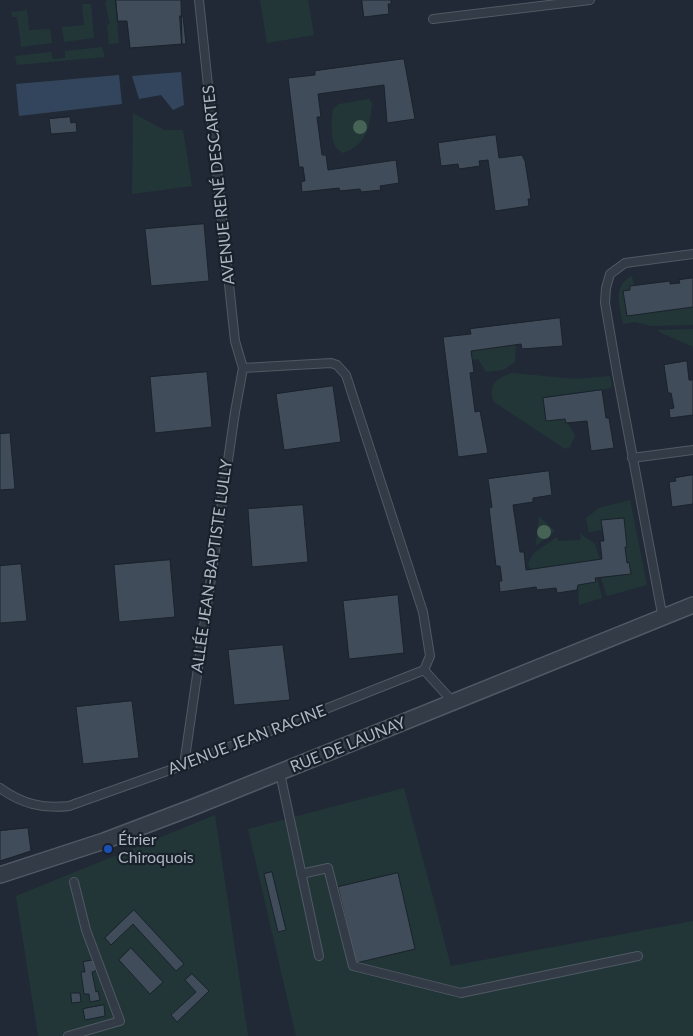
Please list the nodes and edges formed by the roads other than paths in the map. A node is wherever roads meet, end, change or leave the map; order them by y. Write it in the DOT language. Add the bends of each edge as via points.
graph roads {
  1 [pos="199,0"];
  2 [pos="590,0"];
  3 [pos="433,19"];
  4 [pos="693,254"];
  5 [pos="243,368"];
  6 [pos="693,450"];
  7 [pos="632,458"];
  8 [pos="693,605"];
  9 [pos="663,619"];
  10 [pos="424,670"];
  11 [pos="453,702"];
  12 [pos="184,765"];
  13 [pos="280,773"];
  14 [pos="0,788"];
  15 [pos="301,874"];
  16 [pos="0,875"];
  17 [pos="74,882"];
  18 [pos="319,956"];
  19 [pos="638,956"];
  20 [pos="68,1036"];
  1 -- 5 [label="lane, AVENUE RENÉ DESCARTES" via="235,341"];
  2 -- 3 [label="lane"];
  4 -- 7 [label="lane" via="625,264 607,280 605,302"];
  5 -- 10 [label="lane" via="331,363 346,375 423,612 430,656"];
  5 -- 12 [label="lane, ALLÉE JEAN-BAPTISTE LULLY"];
  6 -- 7 [label="lane"];
  7 -- 9 [label="lane"];
  8 -- 9 [label="street, RUE DE LAUNAY"];
  9 -- 11 [label="street, RUE DE LAUNAY"];
  10 -- 11 [label="lane"];
  10 -- 12 [label="lane, AVENUE JEAN RACINE"];
  11 -- 13 [label="street, RUE DE LAUNAY"];
  12 -- 14 [label="lane, AVENUE JEAN RACINE" via="69,806 49,808 31,805"];
  13 -- 15 [label="lane"];
  13 -- 16 [label="street, RUE DE LAUNAY" via="104,841"];
  15 -- 18 [label="lane"];
  15 -- 19 [label="lane" via="328,868 353,966 461,994"];
  17 -- 20 [label="lane" via="86,930 120,1021"];
}
